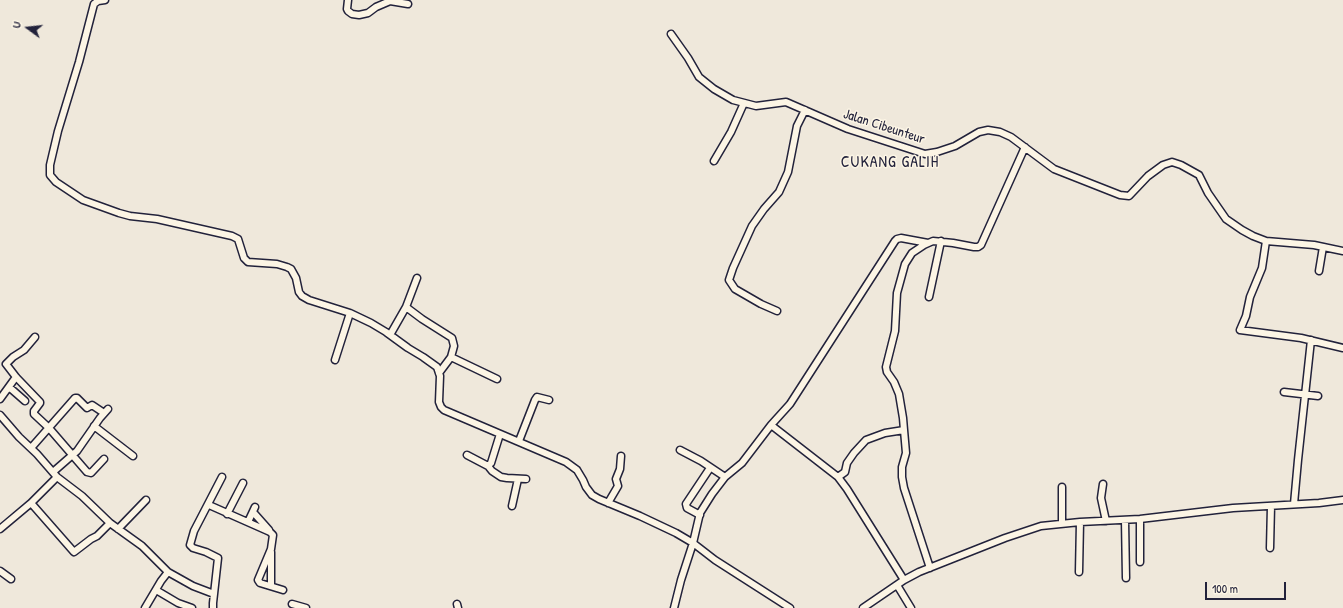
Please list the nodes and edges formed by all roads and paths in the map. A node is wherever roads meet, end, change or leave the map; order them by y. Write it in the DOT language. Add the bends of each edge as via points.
graph roads {
  1 [pos="105,0"];
  2 [pos="348,0"];
  3 [pos="408,4"];
  4 [pos="671,34"];
  5 [pos="744,103"];
  6 [pos="805,110"];
  7 [pos="1025,147"];
  8 [pos="714,162"];
  9 [pos="941,241"];
  10 [pos="1266,241"];
  11 [pos="928,243"];
  12 [pos="1323,247"];
  13 [pos="1343,251"];
  14 [pos="1319,271"];
  15 [pos="417,278"];
  16 [pos="929,297"];
  17 [pos="406,307"];
  18 [pos="777,311"];
  19 [pos="350,313"];
  20 [pos="390,335"];
  21 [pos="35,337"];
  22 [pos="1311,340"];
  23 [pos="1343,348"];
  24 [pos="451,357"];
  25 [pos="335,360"];
  26 [pos="6,364"];
  27 [pos="0,370"];
  28 [pos="439,372"];
  29 [pos="16,377"];
  30 [pos="497,379"];
  31 [pos="9,387"];
  32 [pos="1284,392"];
  33 [pos="1306,395"];
  34 [pos="1318,396"];
  35 [pos="0,399"];
  36 [pos="25,400"];
  37 [pos="549,400"];
  38 [pos="0,415"];
  39 [pos="771,425"];
  40 [pos="94,426"];
  41 [pos="49,428"];
  42 [pos="904,430"];
  43 [pos="500,434"];
  44 [pos="519,441"];
  45 [pos="32,448"];
  46 [pos="680,450"];
  47 [pos="73,455"];
  48 [pos="467,455"];
  49 [pos="133,456"];
  50 [pos="622,456"];
  51 [pos="104,459"];
  52 [pos="488,466"];
  53 [pos="710,468"];
  54 [pos="55,474"];
  55 [pos="222,477"];
  56 [pos="725,477"];
  57 [pos="838,477"];
  58 [pos="518,479"];
  59 [pos="526,479"];
  60 [pos="242,483"];
  61 [pos="1103,484"];
  62 [pos="1062,486"];
  63 [pos="146,500"];
  64 [pos="1343,500"];
  65 [pos="31,502"];
  66 [pos="608,503"];
  67 [pos="1294,504"];
  68 [pos="209,505"];
  69 [pos="512,506"];
  70 [pos="1271,506"];
  71 [pos="227,514"];
  72 [pos="700,515"];
  73 [pos="1140,519"];
  74 [pos="1125,520"];
  75 [pos="1106,521"];
  76 [pos="248,522"];
  77 [pos="1080,522"];
  78 [pos="110,523"];
  79 [pos="1062,523"];
  80 [pos="118,528"];
  81 [pos="0,530"];
  82 [pos="270,532"];
  83 [pos="693,544"];
  84 [pos="1270,548"];
  85 [pos="271,549"];
  86 [pos="1140,562"];
  87 [pos="930,568"];
  88 [pos="0,571"];
  89 [pos="168,572"];
  90 [pos="1079,572"];
  91 [pos="1126,578"];
  92 [pos="11,579"];
  93 [pos="904,580"];
  94 [pos="897,585"];
  95 [pos="271,586"];
  96 [pos="156,590"];
  97 [pos="283,590"];
  98 [pos="214,594"];
  99 [pos="292,604"];
  100 [pos="145,608"];
  101 [pos="192,608"];
  102 [pos="213,608"];
  103 [pos="306,608"];
  104 [pos="674,608"];
  105 [pos="790,608"];
  106 [pos="863,608"];
  107 [pos="911,608"];
  1 -- 19 [label="street" via="96,2 92,8 58,131 50,165 52,178 83,200 130,216 235,237 245,260 278,264 291,269 302,296"];
  2 -- 3 [label="street" via="347,8 350,13 359,15 390,1"];
  4 -- 5 [label="street, Jalan Cibeunteur" via="699,77 728,97"];
  5 -- 6 [label="street, Jalan Cibeunteur" via="756,106 783,102"];
  5 -- 8 [label="street"];
  6 -- 7 [label="street, Jalan Cibeunteur" via="848,129 925,154 955,146 974,134 988,130 1011,137"];
  6 -- 18 [label="street" via="797,126 788,172 778,192 752,226 729,280 735,289"];
  7 -- 9 [label="street" via="981,245 974,247"];
  7 -- 10 [label="street, Jalan Cibeunteur" via="1054,169 1120,195 1129,196 1163,164 1172,162 1181,165 1199,175 1226,219"];
  9 -- 11 [label="street"];
  9 -- 16 [label="street"];
  10 -- 12 [label="street, Jalan Cibeunteur"];
  10 -- 22 [label="street" via="1262,268 1240,330"];
  11 -- 39 [label="street" via="901,238 894,242 790,404"];
  11 -- 42 [label="street" via="912,253 905,264 897,293 896,331 886,367 899,394"];
  12 -- 13 [label="street, Jalan Cibeunteur"];
  12 -- 14 [label="street"];
  15 -- 17 [label="street"];
  17 -- 20 [label="street"];
  17 -- 24 [label="street" via="452,338 454,346"];
  19 -- 20 [label="street"];
  19 -- 25 [label="street"];
  20 -- 28 [label="street" via="429,360"];
  21 -- 26 [label="street" via="24,350 13,356"];
  22 -- 23 [label="street"];
  22 -- 33 [label="street"];
  24 -- 28 [label="street"];
  24 -- 30 [label="street"];
  26 -- 27 [label="street"];
  26 -- 29 [label="street"];
  28 -- 43 [label="street" via="441,407"];
  29 -- 31 [label="street"];
  29 -- 41 [label="street" via="40,402 34,414"];
  31 -- 35 [label="street"];
  31 -- 36 [label="street"];
  32 -- 33 [label="street"];
  33 -- 34 [label="street"];
  33 -- 67 [label="street"];
  37 -- 44 [label="street" via="537,397"];
  38 -- 45 [label="street"];
  39 -- 56 [label="street" via="742,463"];
  39 -- 57 [label="street"];
  40 -- 41 [label="street" via="106,411 92,405 87,408 75,398"];
  40 -- 47 [label="street"];
  40 -- 49 [label="street"];
  41 -- 45 [label="street"];
  41 -- 47 [label="street"];
  42 -- 57 [label="street" via="866,440 847,463 846,472"];
  42 -- 87 [label="street" via="904,488"];
  43 -- 44 [label="street"];
  43 -- 52 [label="street"];
  44 -- 66 [label="street" via="573,466 589,493"];
  45 -- 54 [label="street"];
  46 -- 53 [label="street"];
  47 -- 51 [label="street" via="89,473"];
  47 -- 54 [label="street"];
  48 -- 52 [label="street"];
  50 -- 66 [label="street" via="616,479 618,486"];
  52 -- 58 [label="street" via="496,475"];
  53 -- 56 [label="street"];
  53 -- 72 [label="street" via="686,504 686,508"];
  54 -- 65 [label="street"];
  54 -- 78 [label="street"];
  55 -- 68 [label="street"];
  56 -- 72 [label="street"];
  57 -- 93 [label="street"];
  58 -- 59 [label="street"];
  58 -- 69 [label="street"];
  60 -- 71 [label="street"];
  61 -- 75 [label="street" via="1101,498"];
  62 -- 79 [label="street"];
  63 -- 80 [label="street"];
  64 -- 67 [label="street"];
  65 -- 78 [label="street" via="74,552"];
  65 -- 81 [label="street"];
  66 -- 83 [label="street" via="676,533"];
  67 -- 70 [label="street"];
  68 -- 71 [label="street"];
  68 -- 98 [label="street" via="194,531 190,545 218,558"];
  70 -- 73 [label="street"];
  70 -- 84 [label="street"];
  71 -- 76 [label="street"];
  72 -- 83 [label="street"];
  73 -- 74 [label="street"];
  73 -- 86 [label="street"];
  74 -- 75 [label="street"];
  74 -- 91 [label="street"];
  75 -- 77 [label="street"];
  76 -- 82 [label="street"];
  76 -- 82 [label="street" via="254,509"];
  77 -- 79 [label="street"];
  77 -- 90 [label="street"];
  78 -- 80 [label="street"];
  79 -- 87 [label="street" via="1041,526"];
  80 -- 89 [label="street" via="142,546"];
  82 -- 85 [label="street" via="274,535"];
  83 -- 104 [label="street"];
  83 -- 105 [label="street"];
  85 -- 95 [label="street"];
  85 -- 95 [label="street" via="258,580"];
  87 -- 93 [label="street"];
  88 -- 92 [label="street"];
  89 -- 96 [label="street"];
  89 -- 98 [label="street"];
  93 -- 94 [label="street"];
  94 -- 106 [label="street"];
  94 -- 107 [label="street"];
  95 -- 97 [label="street"];
  96 -- 100 [label="street"];
  96 -- 101 [label="street"];
  98 -- 102 [label="street"];
  99 -- 103 [label="street"];
}
